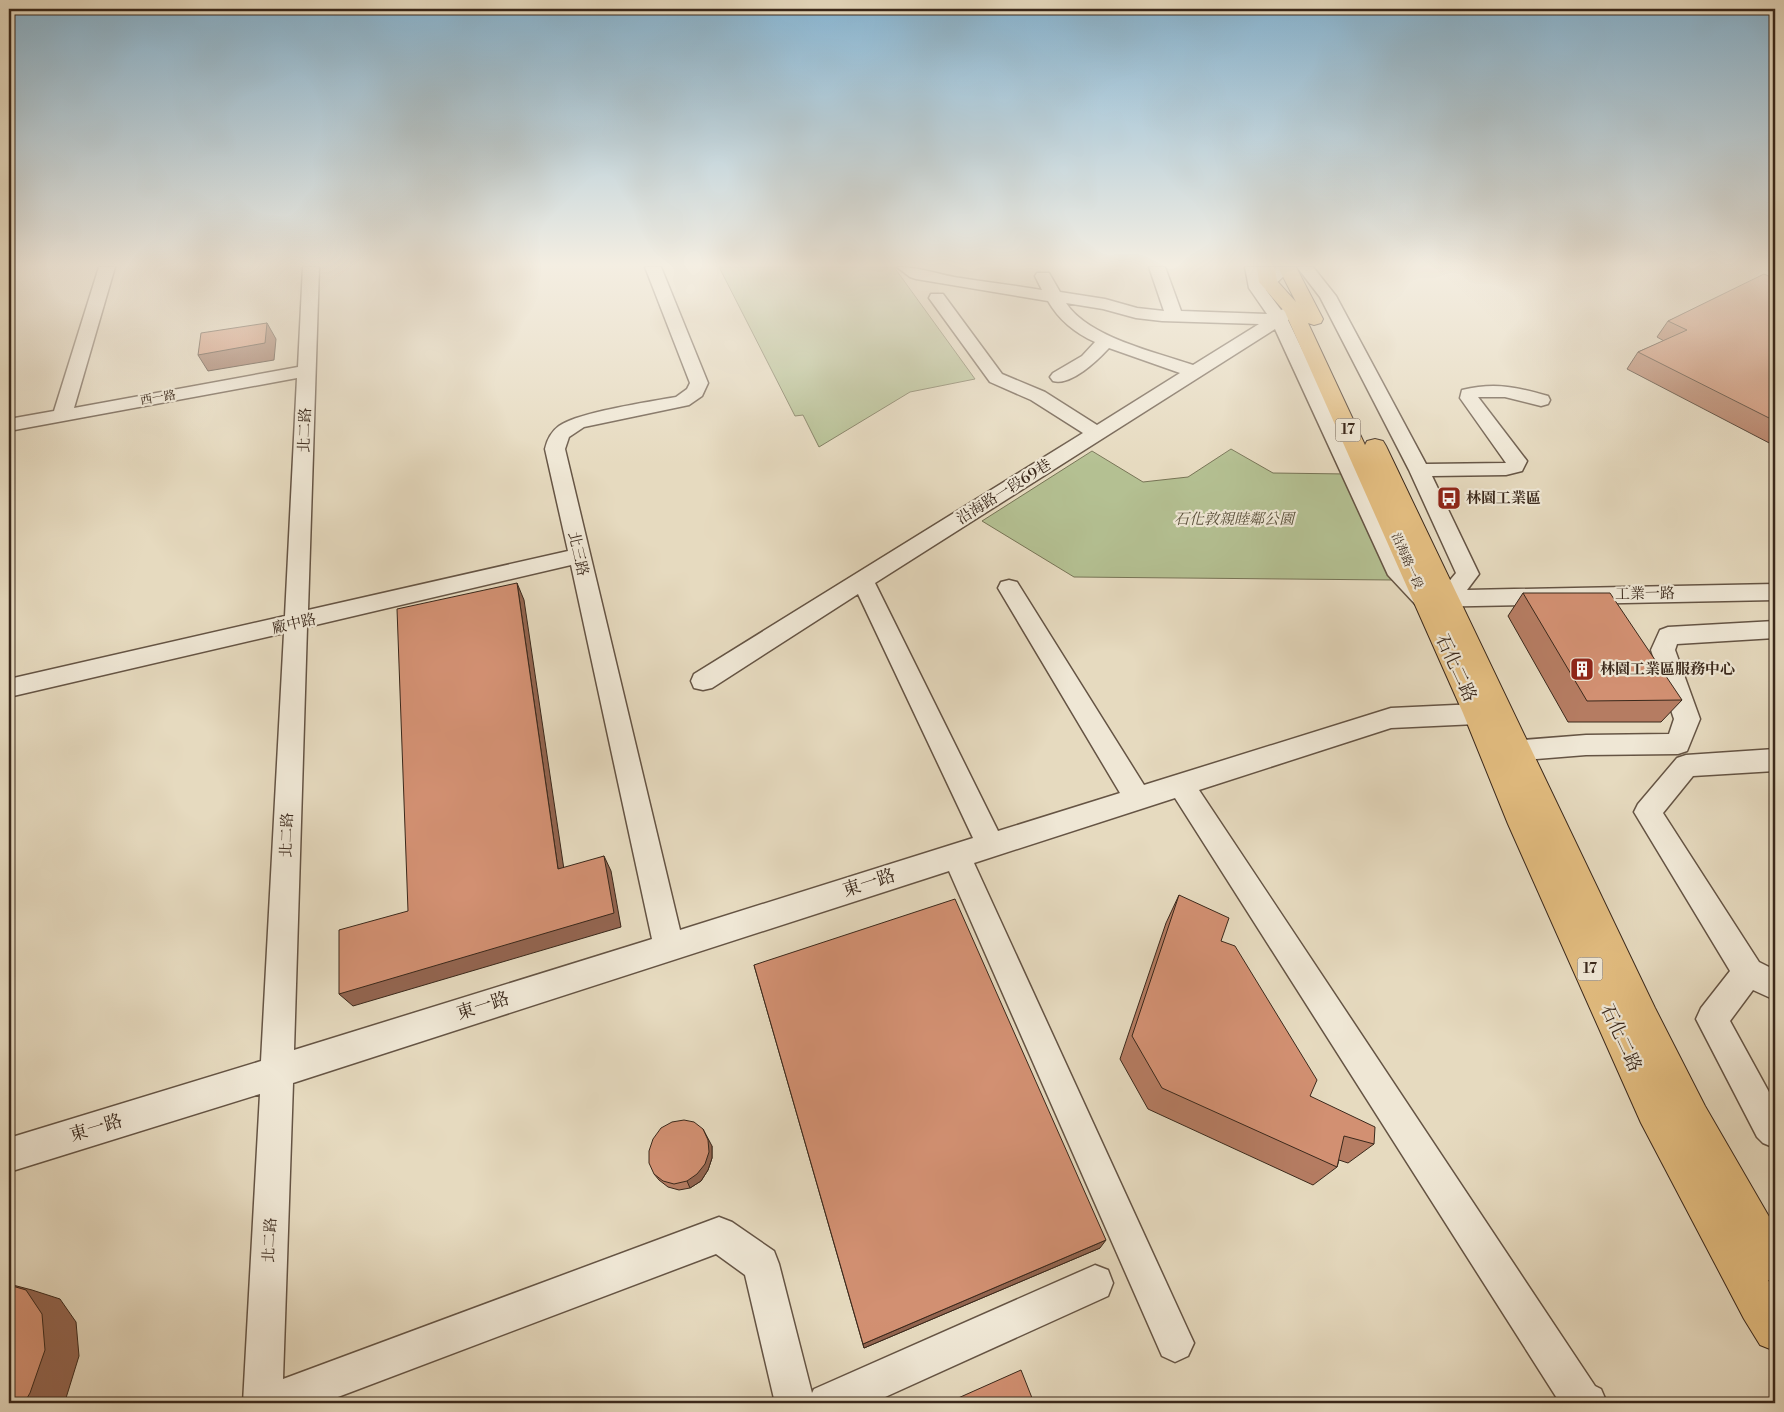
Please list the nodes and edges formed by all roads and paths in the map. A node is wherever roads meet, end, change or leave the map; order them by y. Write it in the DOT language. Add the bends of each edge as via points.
graph roads {
  1 [pos="88,333"];
  2 [pos="308,333"];
  3 [pos="680,333"];
  4 [pos="963,333"];
  5 [pos="1091,333"];
  6 [pos="1258,333"];
  7 [pos="1302,333"];
  8 [pos="1304,333"];
  9 [pos="1347,333"];
  10 [pos="1107,340"];
  11 [pos="307,371"];
  12 [pos="1195,372"];
  13 [pos="1059,377"];
  14 [pos="1541,400"];
  15 [pos="62,415"];
  16 [pos="9,425"];
  17 [pos="1097,433"];
  18 [pos="1419,470"];
  19 [pos="579,556"];
  20 [pos="863,581"];
  21 [pos="1009,588"];
  22 [pos="1775,592"];
  23 [pos="1436,598"];
  24 [pos="296,623"];
  25 [pos="1775,629"];
  26 [pos="703,681"];
  27 [pos="9,688"];
  28 [pos="1489,713"];
  29 [pos="1506,752"];
  30 [pos="1682,755"];
  31 [pos="1775,760"];
  32 [pos="1181,784"];
  33 [pos="1138,798"];
  34 [pos="990,844"];
  35 [pos="956,855"];
  36 [pos="669,946"];
  37 [pos="1761,978"];
  38 [pos="277,1072"];
  39 [pos="1775,1131"];
  40 [pos="9,1155"];
  41 [pos="1775,1263"];
  42 [pos="1095,1283"];
  43 [pos="1775,1330"];
  44 [pos="1175,1343"];
  45 [pos="1581,1402"];
  46 [pos="262,1403"];
  47 [pos="270,1403"];
  48 [pos="795,1403"];
  49 [pos="828,1403"];
  1 -- 15 [label="street"];
  2 -- 11 [label="street, 北二路"];
  3 -- 19 [label="street, 北三路" via="700,383 695,392 682,401 578,423 556,440 555,449"];
  4 -- 17 [label="street" via="996,378 1038,396"];
  5 -- 10 [label="street"];
  6 -- 12 [label="street, 沿海路一段69巷"];
  7 -- 23 [label="street, 沿海路一段" via="1399,575"];
  8 -- 23 [label="main road, 沿海路一段 / 17"];
  9 -- 18 [label="street"];
  10 -- 12 [label="street"];
  10 -- 13 [label="street" via="1088,360"];
  11 -- 15 [label="street, 西一路"];
  11 -- 24 [label="street, 北二路"];
  12 -- 17 [label="street, 沿海路一段69巷"];
  14 -- 18 [label="street" via="1497,389 1469,394 1518,461 1516,467"];
  15 -- 16 [label="street, 西一路"];
  17 -- 20 [label="street, 沿海路一段69巷"];
  18 -- 23 [label="street" via="1468,574"];
  19 -- 24 [label="street, 廠中路"];
  19 -- 36 [label="street, 北三路"];
  20 -- 26 [label="street, 沿海路一段69巷"];
  20 -- 34 [label="street"];
  21 -- 33 [label="street"];
  22 -- 23 [label="street, 工業一路"];
  23 -- 28 [label="main road, 石化二路 / 17"];
  24 -- 27 [label="street, 廠中路"];
  24 -- 38 [label="street, 北二路"];
  25 -- 30 [label="street" via="1668,636 1663,650 1687,719"];
  28 -- 29 [label="main road, 石化二路 / 17"];
  28 -- 32 [label="street, 東一路" via="1391,718"];
  29 -- 30 [label="street" via="1586,745"];
  29 -- 41 [label="main road, 石化二路 / 17" via="1676,1090 1745,1217"];
  29 -- 43 [label="main road, 石化二路 / 17" via="1523,824 1654,1110"];
  30 -- 31 [label="street"];
  30 -- 37 [label="street" via="1648,812"];
  32 -- 33 [label="street, 東一路"];
  32 -- 45 [label="street"];
  33 -- 34 [label="street, 東一路"];
  34 -- 35 [label="street, 東一路"];
  35 -- 36 [label="street, 東一路"];
  35 -- 44 [label="street"];
  36 -- 38 [label="street, 東一路"];
  37 -- 39 [label="street" via="1712,1019"];
  38 -- 40 [label="street, 東一路"];
  38 -- 46 [label="street, 北二路"];
  42 -- 49 [label="street"];
  47 -- 48 [label="street" via="720,1235 761,1264"];
}
